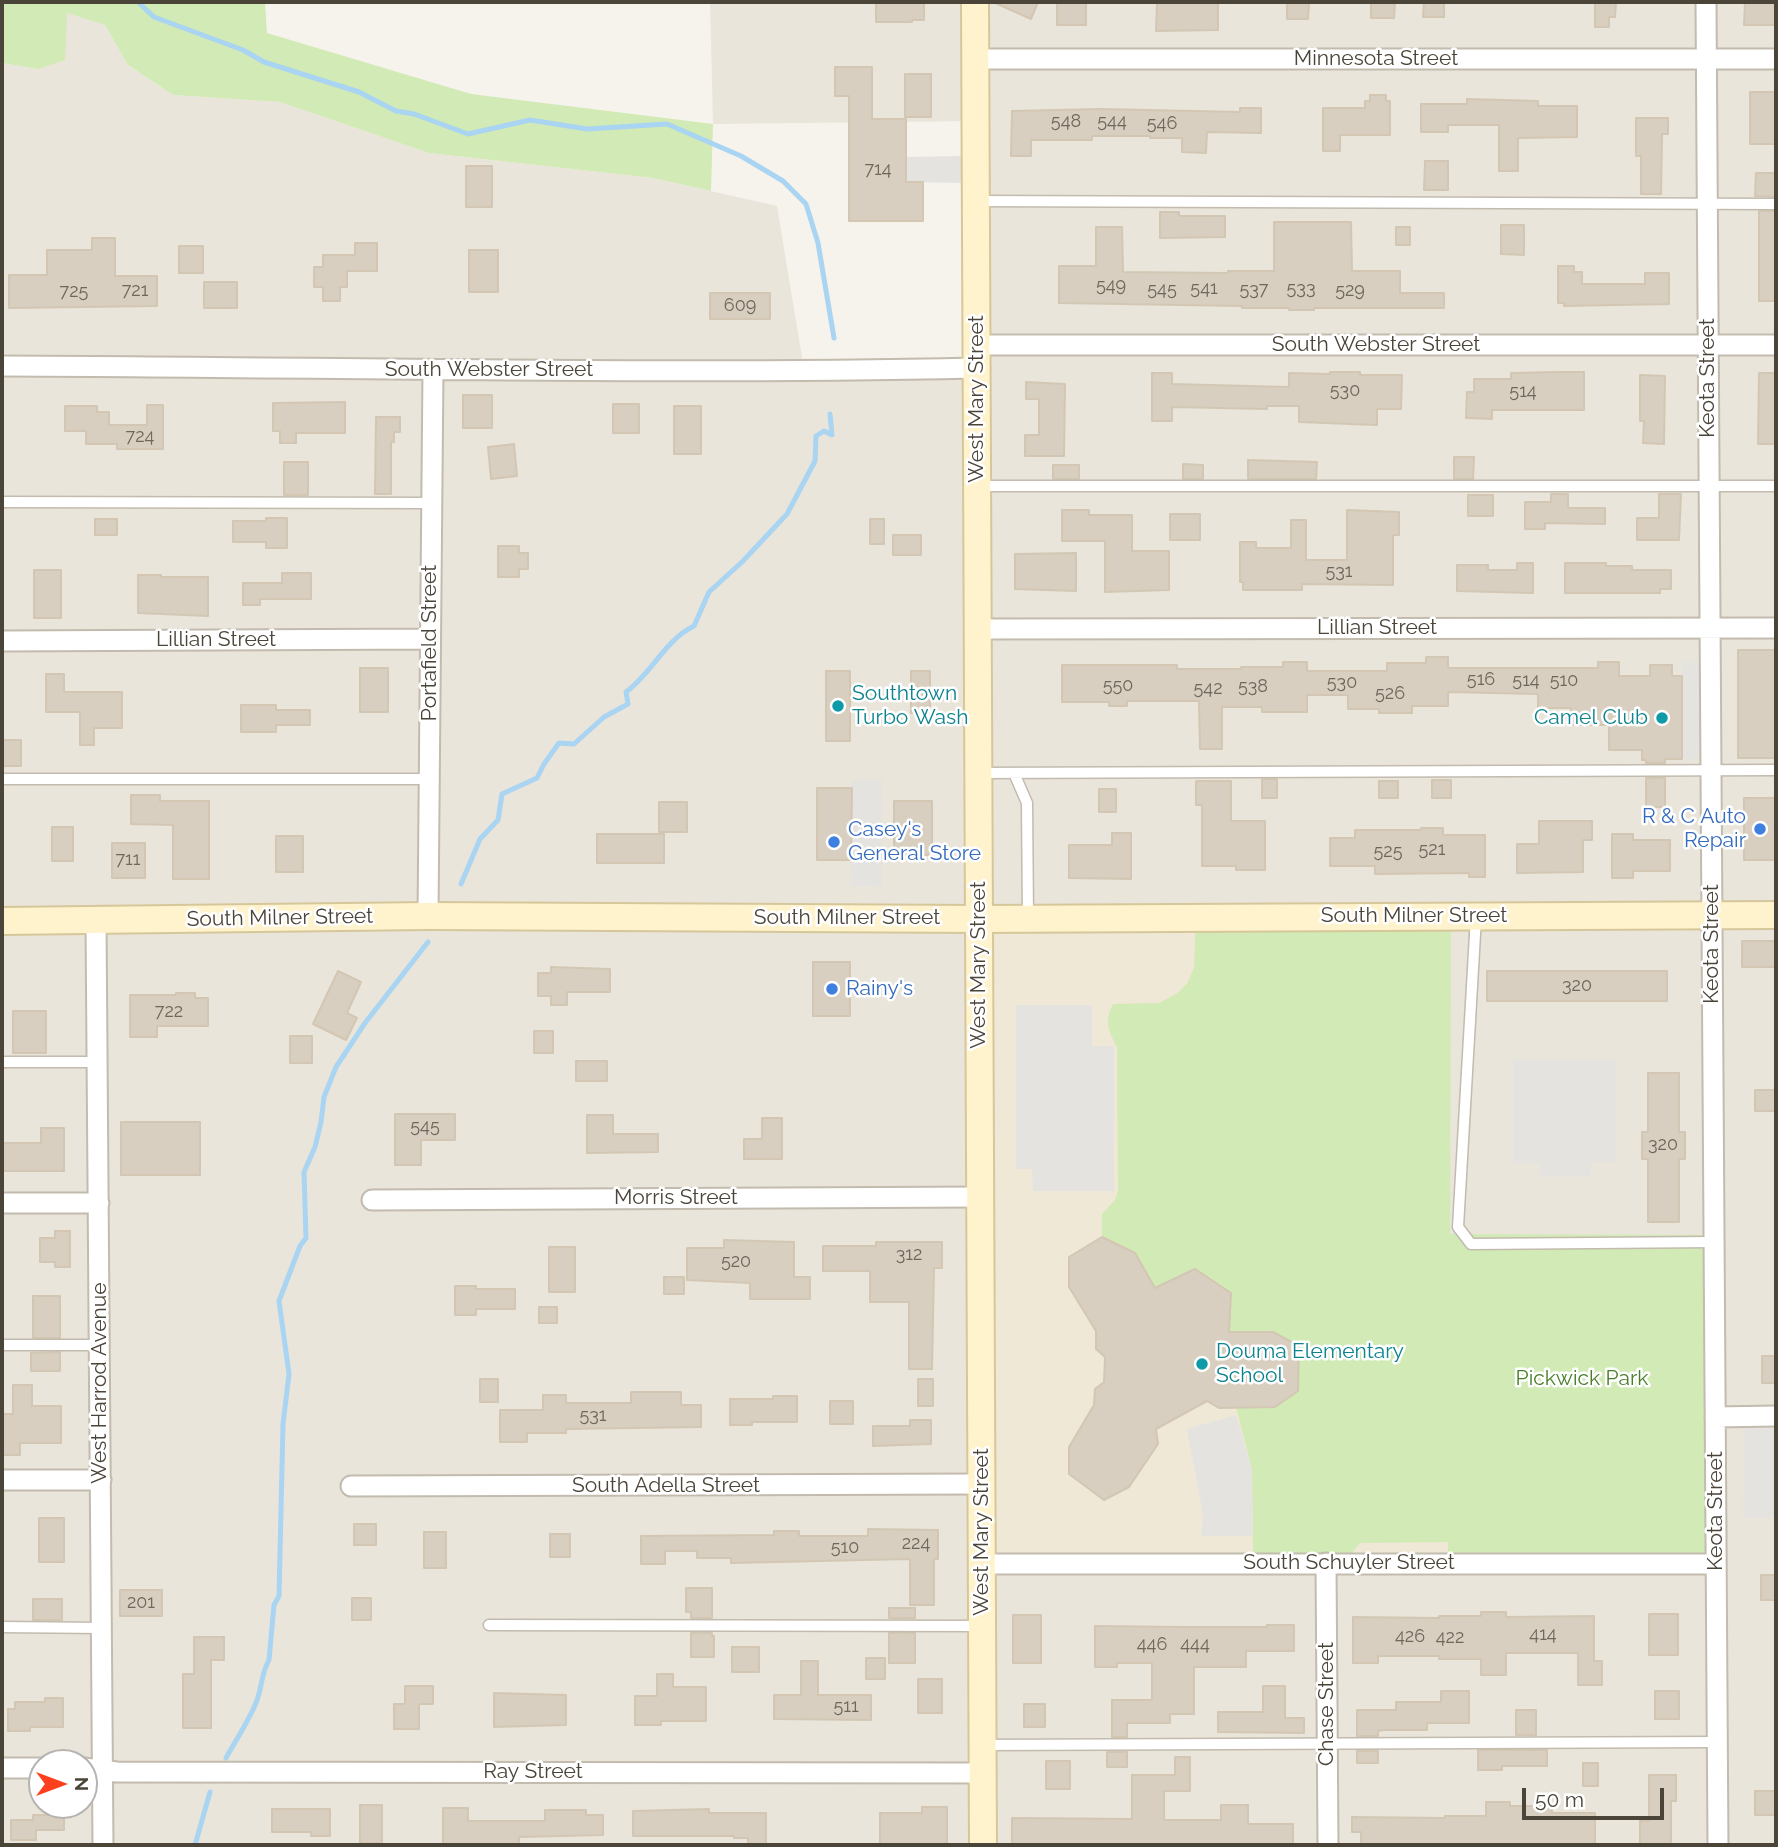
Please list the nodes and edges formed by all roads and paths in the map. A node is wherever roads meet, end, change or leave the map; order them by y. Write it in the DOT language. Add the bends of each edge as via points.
graph roads {
  1 [pos="975,2"];
  2 [pos="1706,2"];
  3 [pos="975,59"];
  4 [pos="1706,59"];
  5 [pos="1776,59"];
  6 [pos="976,201"];
  7 [pos="1707,204"];
  8 [pos="1776,204"];
  9 [pos="1708,345"];
  10 [pos="1776,345"];
  11 [pos="976,357"];
  12 [pos="2,366"];
  13 [pos="433,370"];
  14 [pos="977,486"];
  15 [pos="1709,486"];
  16 [pos="1776,486"];
  17 [pos="2,502"];
  18 [pos="432,503"];
  19 [pos="1710,628"];
  20 [pos="1776,628"];
  21 [pos="978,629"];
  22 [pos="430,639"];
  23 [pos="2,641"];
  24 [pos="1711,770"];
  25 [pos="1776,770"];
  26 [pos="978,773"];
  27 [pos="1014,773"];
  28 [pos="2,779"];
  29 [pos="429,779"];
  30 [pos="1712,915"];
  31 [pos="1776,915"];
  32 [pos="428,916"];
  33 [pos="1476,916"];
  34 [pos="979,919"];
  35 [pos="1028,919"];
  36 [pos="96,920"];
  37 [pos="2,921"];
  38 [pos="2,1062"];
  39 [pos="97,1062"];
  40 [pos="980,1197"];
  41 [pos="372,1200"];
  42 [pos="2,1203"];
  43 [pos="99,1203"];
  44 [pos="1714,1242"];
  45 [pos="2,1345"];
  46 [pos="100,1345"];
  47 [pos="1776,1416"];
  48 [pos="1715,1417"];
  49 [pos="2,1480"];
  50 [pos="101,1480"];
  51 [pos="981,1484"];
  52 [pos="351,1486"];
  53 [pos="1326,1563"];
  54 [pos="982,1564"];
  55 [pos="1716,1564"];
  56 [pos="489,1625"];
  57 [pos="982,1626"];
  58 [pos="2,1627"];
  59 [pos="103,1628"];
  60 [pos="1717,1742"];
  61 [pos="1327,1743"];
  62 [pos="983,1745"];
  63 [pos="93,1749"];
  64 [pos="2,1768"];
  65 [pos="28,1768"];
  66 [pos="98,1769"];
  67 [pos="983,1773"];
  68 [pos="98,1810"];
  69 [pos="103,1845"];
  70 [pos="983,1845"];
  71 [pos="1328,1845"];
  72 [pos="1718,1845"];
  1 -- 3 [label="main road, West Mary Street"];
  2 -- 4 [label="street, Keota Street"];
  3 -- 4 [label="street, Minnesota Street"];
  3 -- 6 [label="main road, West Mary Street"];
  4 -- 5 [label="street, Minnesota Street"];
  4 -- 7 [label="street, Keota Street"];
  6 -- 7 [label="lane"];
  6 -- 11 [label="main road, West Mary Street"];
  7 -- 8 [label="lane"];
  7 -- 9 [label="street, Keota Street"];
  9 -- 10 [label="street, South Webster Street"];
  9 -- 11 [label="street, South Webster Street"];
  9 -- 15 [label="street, Keota Street"];
  11 -- 13 [label="street, South Webster Street" via="874,371"];
  11 -- 14 [label="main road, West Mary Street"];
  12 -- 13 [label="street, South Webster Street"];
  13 -- 18 [label="street, Portafield Street"];
  14 -- 15 [label="lane"];
  14 -- 21 [label="main road, West Mary Street"];
  15 -- 16 [label="lane"];
  15 -- 19 [label="street, Keota Street"];
  17 -- 18 [label="lane"];
  18 -- 22 [label="street, Portafield Street"];
  19 -- 20 [label="street, Lillian Street"];
  19 -- 21 [label="street, Lillian Street"];
  19 -- 24 [label="street, Keota Street"];
  21 -- 26 [label="main road, West Mary Street"];
  22 -- 23 [label="street, Lillian Street"];
  22 -- 29 [label="street, Portafield Street"];
  24 -- 25 [label="lane"];
  24 -- 27 [label="lane"];
  24 -- 30 [label="street, Keota Street"];
  26 -- 27 [label="lane"];
  26 -- 34 [label="main road, West Mary Street"];
  27 -- 35 [label="lane" via="1027,803"];
  28 -- 29 [label="lane"];
  29 -- 32 [label="street, Portafield Street"];
  30 -- 31 [label="main road, South Milner Street"];
  30 -- 33 [label="main road, South Milner Street"];
  30 -- 44 [label="street, Keota Street"];
  32 -- 34 [label="main road, South Milner Street"];
  32 -- 36 [label="main road, South Milner Street"];
  33 -- 35 [label="main road, South Milner Street"];
  33 -- 44 [label="lane" via="1458,1227 1471,1244"];
  34 -- 35 [label="main road, South Milner Street"];
  34 -- 40 [label="main road, West Mary Street"];
  36 -- 37 [label="main road, South Milner Street"];
  36 -- 39 [label="street, West Harrod Avenue"];
  38 -- 39 [label="lane"];
  39 -- 43 [label="street, West Harrod Avenue"];
  40 -- 41 [label="street, Morris Street"];
  40 -- 51 [label="main road, West Mary Street"];
  42 -- 43 [label="street"];
  43 -- 46 [label="street, West Harrod Avenue"];
  44 -- 48 [label="street, Keota Street"];
  45 -- 46 [label="lane"];
  46 -- 50 [label="street, West Harrod Avenue"];
  47 -- 48 [label="street"];
  48 -- 55 [label="street, Keota Street"];
  49 -- 50 [label="street"];
  50 -- 59 [label="street, West Harrod Avenue"];
  51 -- 52 [label="street, South Adella Street"];
  51 -- 54 [label="main road, West Mary Street"];
  53 -- 54 [label="street, South Schuyler Street"];
  53 -- 55 [label="street, South Schuyler Street"];
  53 -- 61 [label="street, Chase Street"];
  54 -- 57 [label="main road, West Mary Street"];
  55 -- 60 [label="street, Keota Street"];
  56 -- 57 [label="lane"];
  57 -- 62 [label="main road, West Mary Street"];
  58 -- 59 [label="lane"];
  59 -- 63 [label="street, West Harrod Avenue"];
  60 -- 61 [label="lane"];
  60 -- 72 [label="street, Keota Street"];
  61 -- 62 [label="lane"];
  61 -- 71 [label="street, Chase Street"];
  62 -- 67 [label="main road, West Mary Street"];
  64 -- 65 [label="street"];
  66 -- 67 [label="street, Ray Street"];
  67 -- 70 [label="main road, West Mary Street"];
  68 -- 69 [label="street, West Harrod Avenue"];
}
